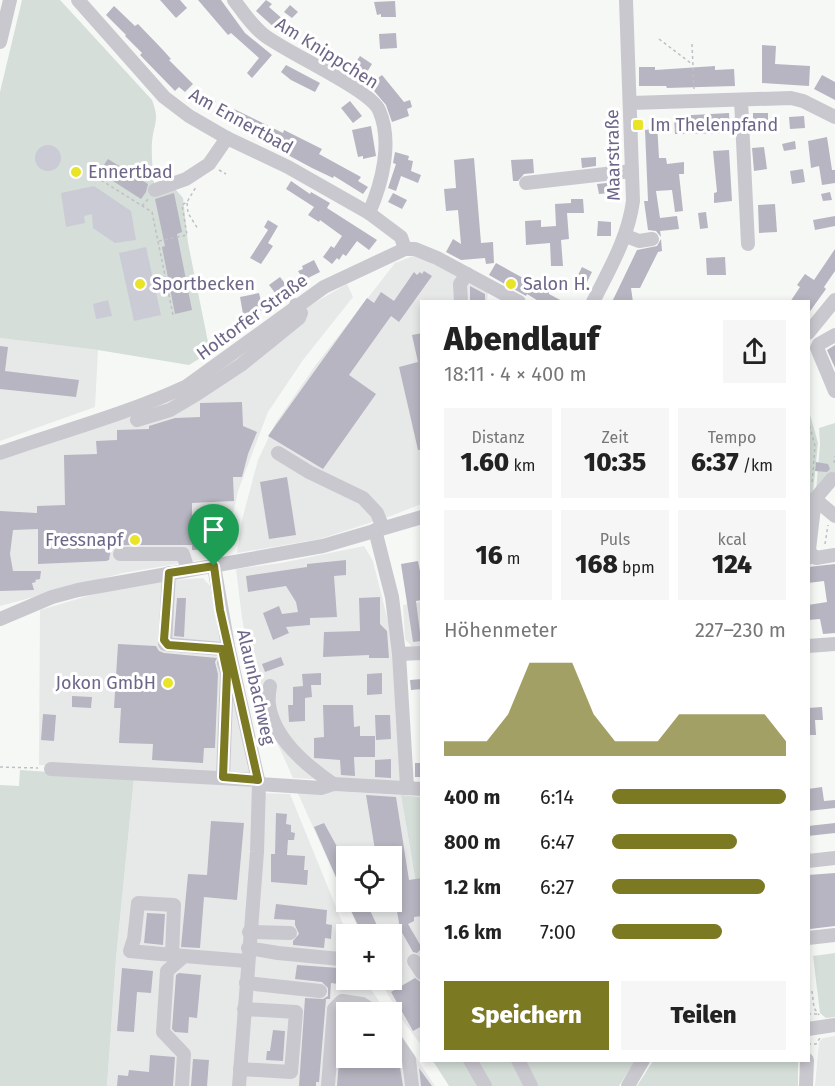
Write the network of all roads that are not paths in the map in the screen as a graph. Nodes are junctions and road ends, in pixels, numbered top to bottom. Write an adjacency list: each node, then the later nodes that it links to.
1 (10, 0): 5 (street)
2 (78, 0): 9 (street, Am Ennertbad)
3 (234, 0): 13 (street, Am Knippchen)
4 (626, 0): 7 (street, Maarstraße)
5 (0, 42)
6 (741, 100): 7 (street); 8 (street); 16 (street)
7 (631, 103): 10 (street, Maarstraße)
8 (835, 117)
9 (227, 138): 12 (street); 13 (street, Am Ennertbad)
10 (632, 171): 11 (street); 14 (street, Maarstraße)
11 (526, 183)
12 (155, 190)
13 (369, 213): 17 (street, Am Ennertbad)
14 (626, 236): 15 (street); 21 (street, Maarstraße)
15 (652, 239)
16 (748, 244)
17 (405, 249): 18 (street); 23 (street, Holtorfer Straße)
18 (467, 274): 19 (street); 20 (street)
19 (461, 300)
20 (515, 300)
21 (594, 300)
22 (835, 300): 24 (street)
23 (297, 306): 27 (street); 28 (street, Holtorfer Straße)
24 (810, 331)
25 (835, 335): 26 (street)
26 (835, 391)
27 (137, 420)
28 (0, 453)
29 (278, 453): 34 (street)
30 (832, 479): 31 (street)
31 (813, 494): 32 (street); 36 (street)
32 (833, 514)
33 (420, 518): 34 (street)
34 (379, 529): 37 (street); 45 (street)
35 (120, 554): 38 (street)
36 (817, 555)
37 (214, 566): 38 (street); 43 (street, Alaunbachweg)
38 (188, 570): 39 (street)
39 (169, 573): 40 (street); 43 (street)
40 (0, 620)
41 (835, 645): 42 (street)
42 (810, 646)
43 (225, 647): 48 (street); 49 (street, Alaunbachweg)
44 (420, 653): 45 (street)
45 (399, 654): 51 (street)
46 (270, 686): 50 (street)
47 (51, 769): 48 (street)
48 (223, 777): 49 (street)
49 (259, 782): 50 (street); 54 (street, Alaunbachweg)
50 (333, 784): 51 (street)
51 (414, 788)
52 (835, 858): 53 (street)
53 (810, 861)
54 (249, 932): 55 (street); 58 (street, Alaunbachweg)
55 (290, 933)
56 (835, 935): 57 (street)
57 (810, 938)
58 (248, 954): 59 (street); 60 (street); 63 (street, Alaunbachweg)
59 (177, 956): 59 (street); 75 (street)
60 (336, 958)
61 (414, 961): 62 (street)
62 (420, 970)
63 (246, 983): 64 (street); 66 (street, Alaunbachweg)
64 (320, 991)
65 (336, 1006): 77 (street)
66 (244, 1009): 74 (street, Alaunbachweg); 74 (street)
67 (835, 1025): 68 (street)
68 (810, 1029)
69 (402, 1050): 78 (street)
70 (471, 1062): 79 (street)
71 (519, 1062): 80 (street)
72 (642, 1062): 81 (street)
73 (807, 1062): 82 (street)
74 (240, 1070): 76 (street, Alaunbachweg)
75 (182, 1086)
76 (239, 1086)
77 (328, 1086)
78 (412, 1086)
79 (485, 1086)
80 (531, 1086)
81 (628, 1086)
82 (806, 1086)

